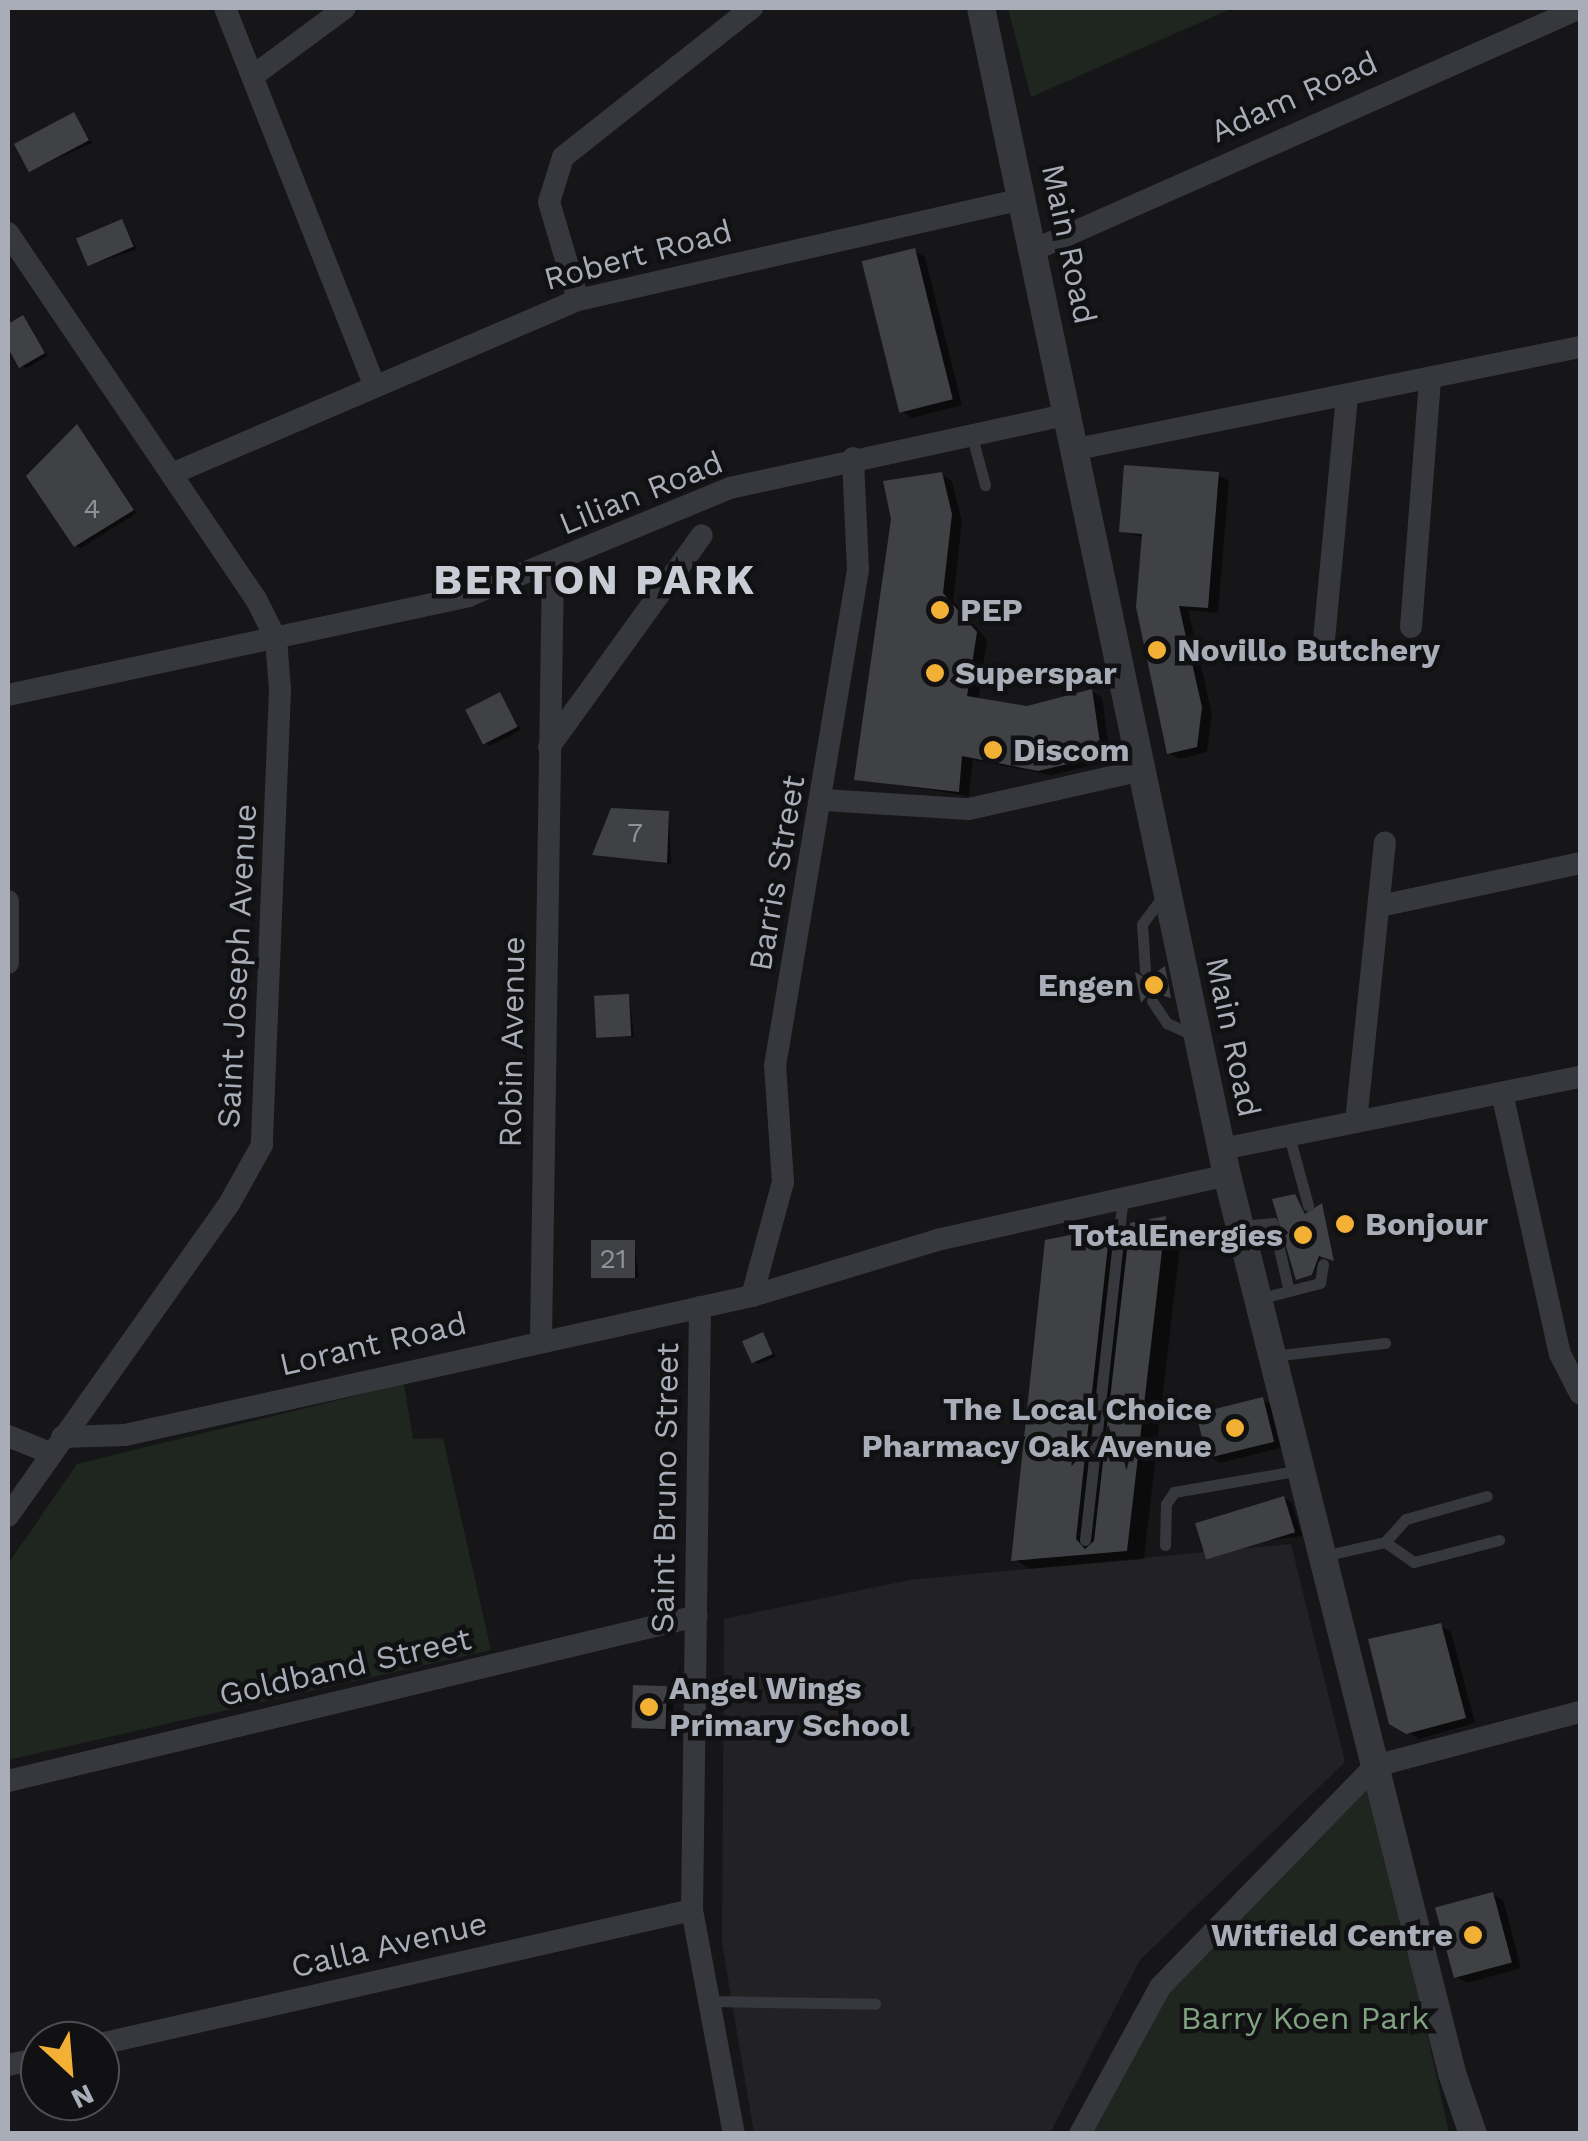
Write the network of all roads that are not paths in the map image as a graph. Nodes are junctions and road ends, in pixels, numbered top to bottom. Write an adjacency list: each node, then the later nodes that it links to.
1 (226, 8): 6 (street)
2 (346, 8): 6 (street)
3 (752, 8): 10 (street)
4 (981, 8): 7 (street, Main Road)
5 (1580, 8): 9 (street, Adam Road)
6 (252, 76): 13 (street)
7 (1024, 199): 9 (street, Main Road); 10 (street, Robert Road)
8 (8, 233): 19 (street)
9 (1036, 249): 15 (street, Main Road)
10 (578, 300): 13 (street, Robert Road)
11 (1580, 347): 12 (street)
12 (1430, 378): 14 (street); 23 (street)
13 (374, 384): 19 (street, Robert Road)
14 (1347, 395): 17 (street); 25 (street)
15 (1069, 414): 16 (street, Lilian Road); 17 (street, Main Road)
16 (971, 433): 18 (street, Lilian Road); 20 (lane)
17 (1077, 448): 28 (street, Main Road)
18 (853, 458): 22 (street, Lilian Road); 29 (street, Barris Street)
19 (174, 473): 24 (street)
20 (985, 485)
21 (702, 535): 27 (street)
22 (553, 564): 24 (street, Lilian Road); 27 (street, Robin Avenue)
23 (1411, 627)
24 (276, 639): 26 (street, Lilian Road); 57 (street, Saint Joseph Avenue)
25 (1323, 650)
26 (8, 695)
27 (548, 747): 52 (street, Robin Avenue)
28 (1138, 770): 29 (street); 32 (street, Main Road)
29 (824, 800): 49 (street, Barris Street)
30 (1385, 843): 34 (street)
31 (1580, 862): 34 (street)
32 (1165, 893): 36 (lane); 38 (street, Main Road)
33 (8, 901): 35 (street)
34 (1380, 906): 41 (street)
35 (8, 963)
36 (1146, 970)
37 (1152, 1001): 38 (lane)
38 (1197, 1036): 43 (street, Main Road)
39 (1580, 1077): 40 (street, Lorant Road)
40 (1502, 1093): 41 (street, Lorant Road); 55 (street)
41 (1356, 1122): 42 (street, Lorant Road)
42 (1289, 1136): 43 (street, Lorant Road); 45 (lane)
43 (1225, 1162): 44 (street, Lorant Road); 46 (street, Main Road)
44 (1123, 1198): 49 (street, Lorant Road); 61 (lane)
45 (1308, 1205)
46 (1240, 1226): 48 (lane); 50 (street, Main Road)
47 (1322, 1264): 48 (lane)
48 (1289, 1291): 50 (lane)
49 (752, 1296): 51 (street, Lorant Road)
50 (1258, 1298): 54 (street, Main Road)
51 (700, 1307): 52 (street, Lorant Road); 66 (street, Saint Bruno Street)
52 (541, 1338): 57 (street, Lorant Road)
53 (1385, 1343): 54 (lane)
54 (1272, 1356): 58 (street, Main Road)
55 (1580, 1392)
56 (8, 1436): 57 (street, Lorant Road)
57 (56, 1445): 60 (street, Saint Joseph Avenue)
58 (1301, 1470): 64 (lane); 65 (street, Main Road)
59 (1487, 1496): 63 (lane)
60 (8, 1516)
61 (1085, 1540)
62 (1499, 1540): 63 (lane)
63 (1385, 1542): 65 (lane)
64 (1166, 1545)
65 (1323, 1556): 68 (street, Main Road)
66 (697, 1616): 69 (street, Goldband Street); 70 (street, Saint Bruno Street)
67 (1580, 1712): 68 (street)
68 (1376, 1766): 74 (street, Main Road); 76 (street)
69 (8, 1780)
70 (692, 1910): 71 (street, Saint Bruno Street); 73 (street, Calla Avenue)
71 (710, 2001): 72 (lane); 75 (street, Saint Bruno Street)
72 (875, 2004)
73 (120, 2039)
74 (1452, 2073): 77 (street, Main Road); 78 (street, Main Road)
75 (734, 2134)
76 (1080, 2134)
77 (1460, 2134)
78 (1474, 2134)

